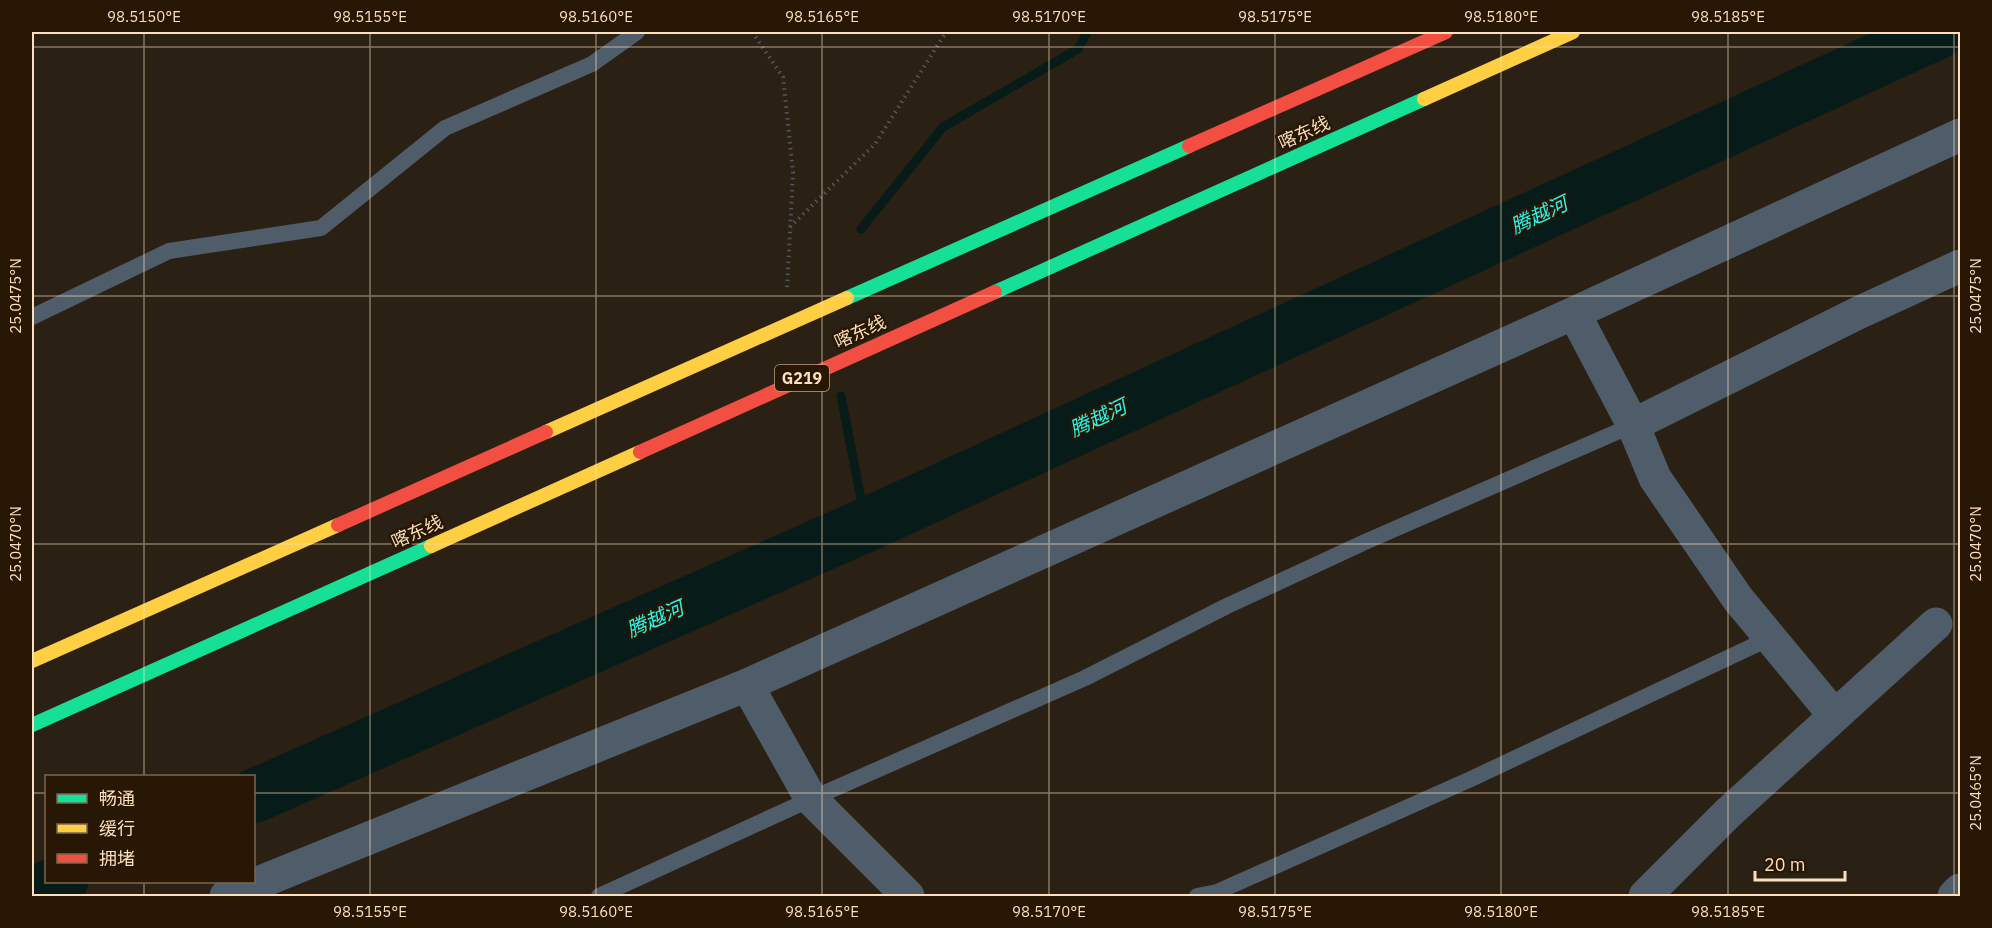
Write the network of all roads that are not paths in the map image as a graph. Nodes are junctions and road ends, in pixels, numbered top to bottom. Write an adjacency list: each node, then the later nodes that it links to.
1 (637, 32): 7 (lane)
2 (1446, 32): 11 (highway, 喀东线)
3 (1573, 32): 14 (highway, 喀东线 / G219)
4 (1960, 135): 6 (street)
5 (1960, 266): 8 (street)
6 (1574, 313): 8 (street); 12 (street)
7 (32, 317)
8 (1632, 425): 10 (street); 15 (lane)
9 (1936, 624): 13 (street)
10 (1770, 638): 13 (street); 20 (lane)
11 (32, 661)
12 (747, 685): 15 (street); 17 (street)
13 (1835, 716): 21 (street)
14 (32, 725)
15 (811, 799): 18 (lane); 19 (street)
16 (1960, 890): 22 (street)
17 (226, 897)
18 (599, 897)
19 (908, 897)
20 (1197, 897)
21 (1645, 897)
22 (1954, 897)

